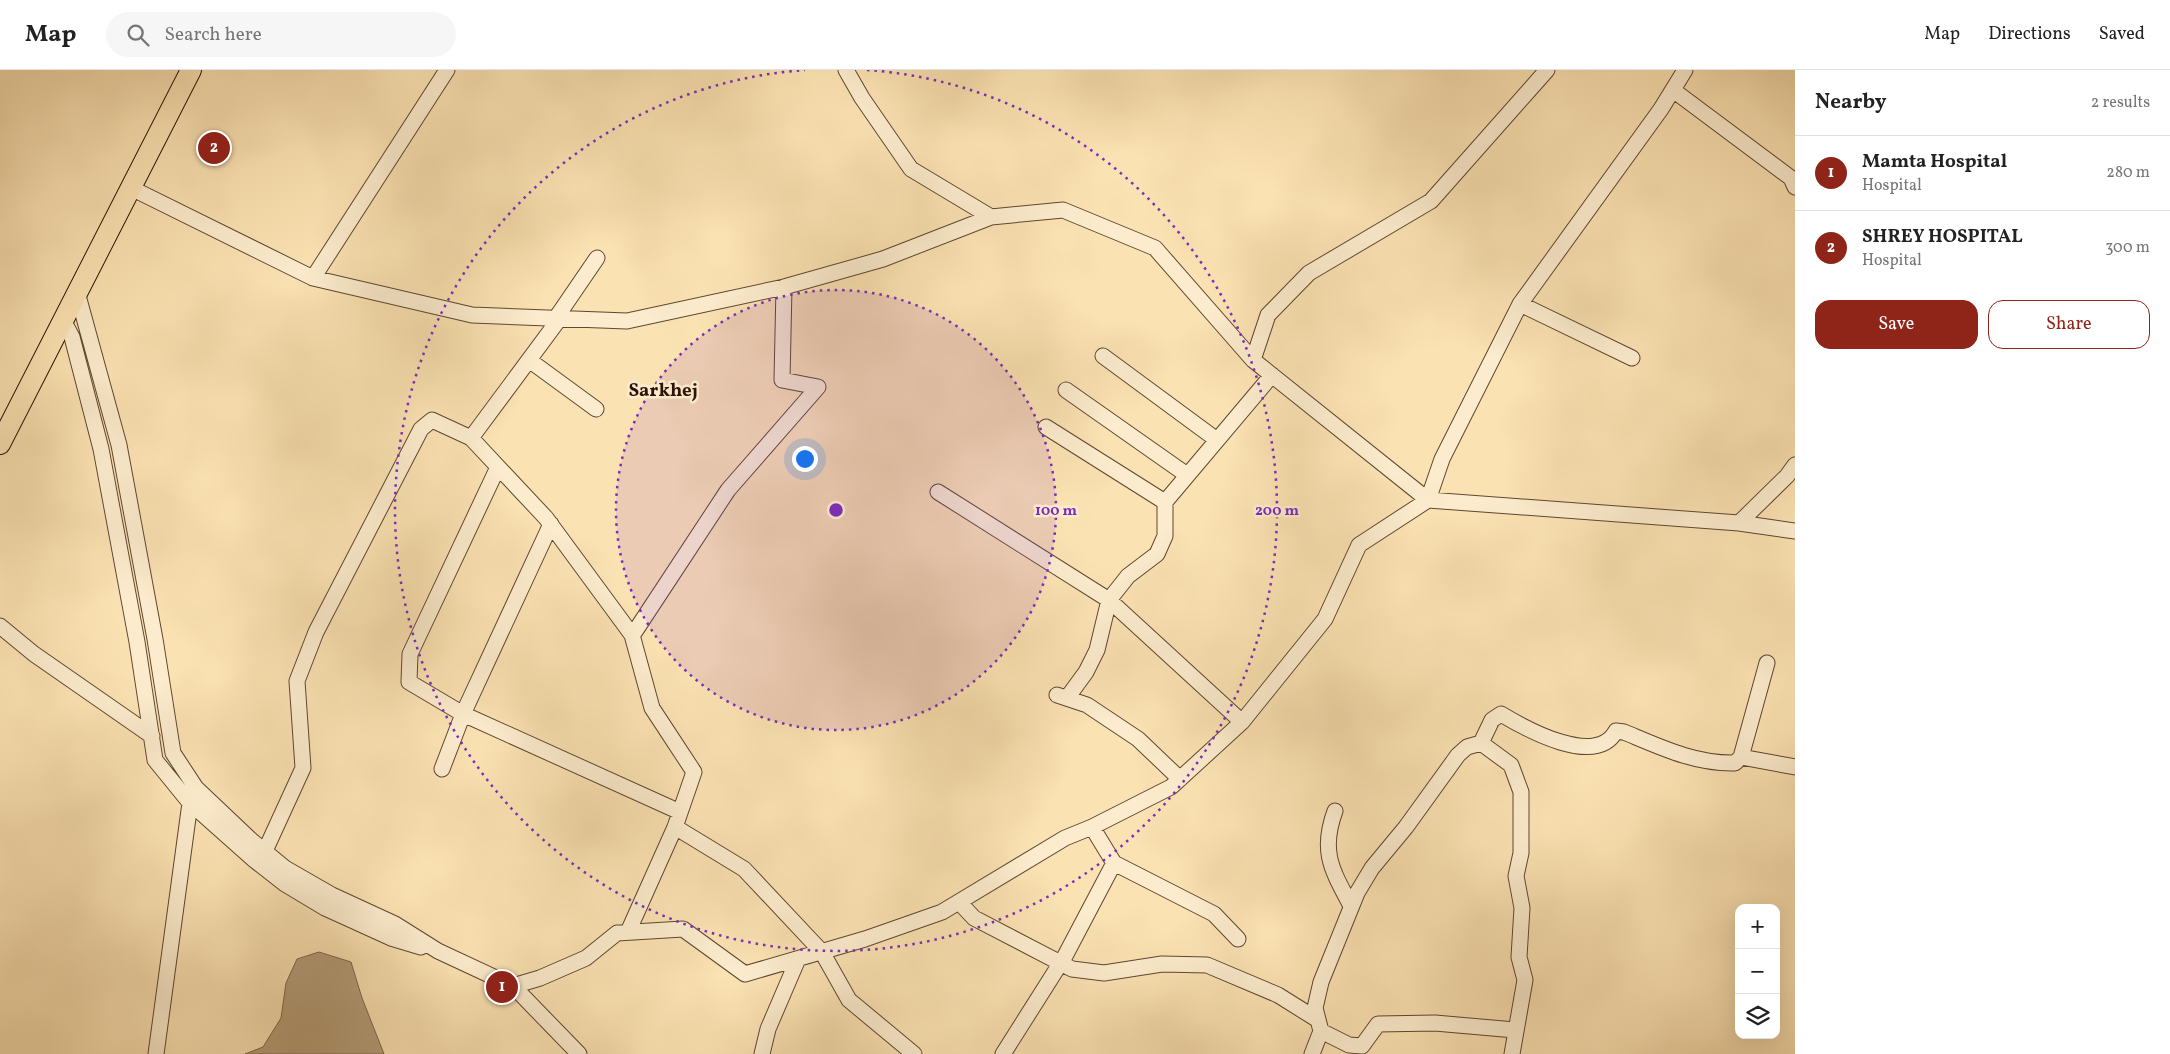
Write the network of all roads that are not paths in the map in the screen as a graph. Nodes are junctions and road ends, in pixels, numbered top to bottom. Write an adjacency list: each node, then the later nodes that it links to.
1 (191, 70): 8 (main road)
2 (447, 70): 11 (street)
3 (846, 70): 9 (street)
4 (1547, 70): 20 (street)
5 (1685, 70): 6 (street)
6 (1673, 90): 7 (street); 14 (street)
7 (1794, 184)
8 (131, 188): 11 (street); 13 (main road)
9 (991, 216): 12 (street); 20 (street)
10 (597, 258): 15 (street)
11 (313, 278): 15 (street)
12 (784, 287): 15 (street); 39 (street)
13 (78, 292): 16 (main road); 54 (street)
14 (1520, 304): 18 (street); 32 (street)
15 (558, 318): 19 (street)
16 (63, 320): 27 (main road); 43 (street)
17 (1104, 356): 26 (street)
18 (1632, 358)
19 (529, 360): 23 (street); 25 (street)
20 (1253, 360): 21 (street)
21 (1272, 375): 26 (street); 32 (street)
22 (1066, 390): 30 (street)
23 (596, 409)
24 (1046, 427): 33 (street)
25 (471, 438): 29 (street); 54 (street)
26 (1217, 440): 30 (street)
27 (0, 444)
28 (1795, 465): 34 (street)
29 (498, 467): 35 (street); 41 (street)
30 (1187, 475): 33 (street)
31 (938, 492): 37 (street)
32 (1428, 500): 34 (street); 42 (street)
33 (1165, 502): 37 (street)
34 (1739, 522): 36 (street)
35 (551, 524): 39 (street); 41 (street)
36 (1795, 532)
37 (1109, 600): 42 (street); 48 (street)
38 (0, 626): 43 (street)
39 (632, 636): 51 (street)
40 (1767, 663): 45 (street)
41 (463, 714): 47 (street); 51 (street)
42 (1242, 722): 48 (street)
43 (152, 736): 49 (street)
44 (1481, 743): 45 (street); 57 (street); 66 (street)
45 (1741, 757): 46 (street)
46 (1795, 767)
47 (442, 769)
48 (1180, 779): 53 (street)
49 (190, 803): 60 (street); 67 (street)
50 (1335, 811): 57 (street)
51 (680, 812): 52 (street)
52 (675, 828): 58 (street); 61 (street)
53 (1092, 828): 55 (street); 56 (street)
54 (265, 851): 60 (street)
55 (1114, 863): 59 (street); 63 (street)
56 (959, 902): 61 (street); 63 (street)
57 (1351, 906): 65 (street)
58 (628, 932): 62 (street); 64 (street)
59 (1238, 939)
60 (438, 952): 64 (street)
61 (822, 952): 62 (street); 70 (street)
62 (798, 959): 69 (street)
63 (1060, 964): 65 (street); 71 (street)
64 (513, 986): 68 (street)
65 (1319, 1026): 66 (street); 72 (street)
66 (1515, 1030): 73 (street)
67 (156, 1054)
68 (579, 1054)
69 (762, 1054)
70 (914, 1054)
71 (1002, 1054)
72 (1312, 1054)
73 (1512, 1054)

